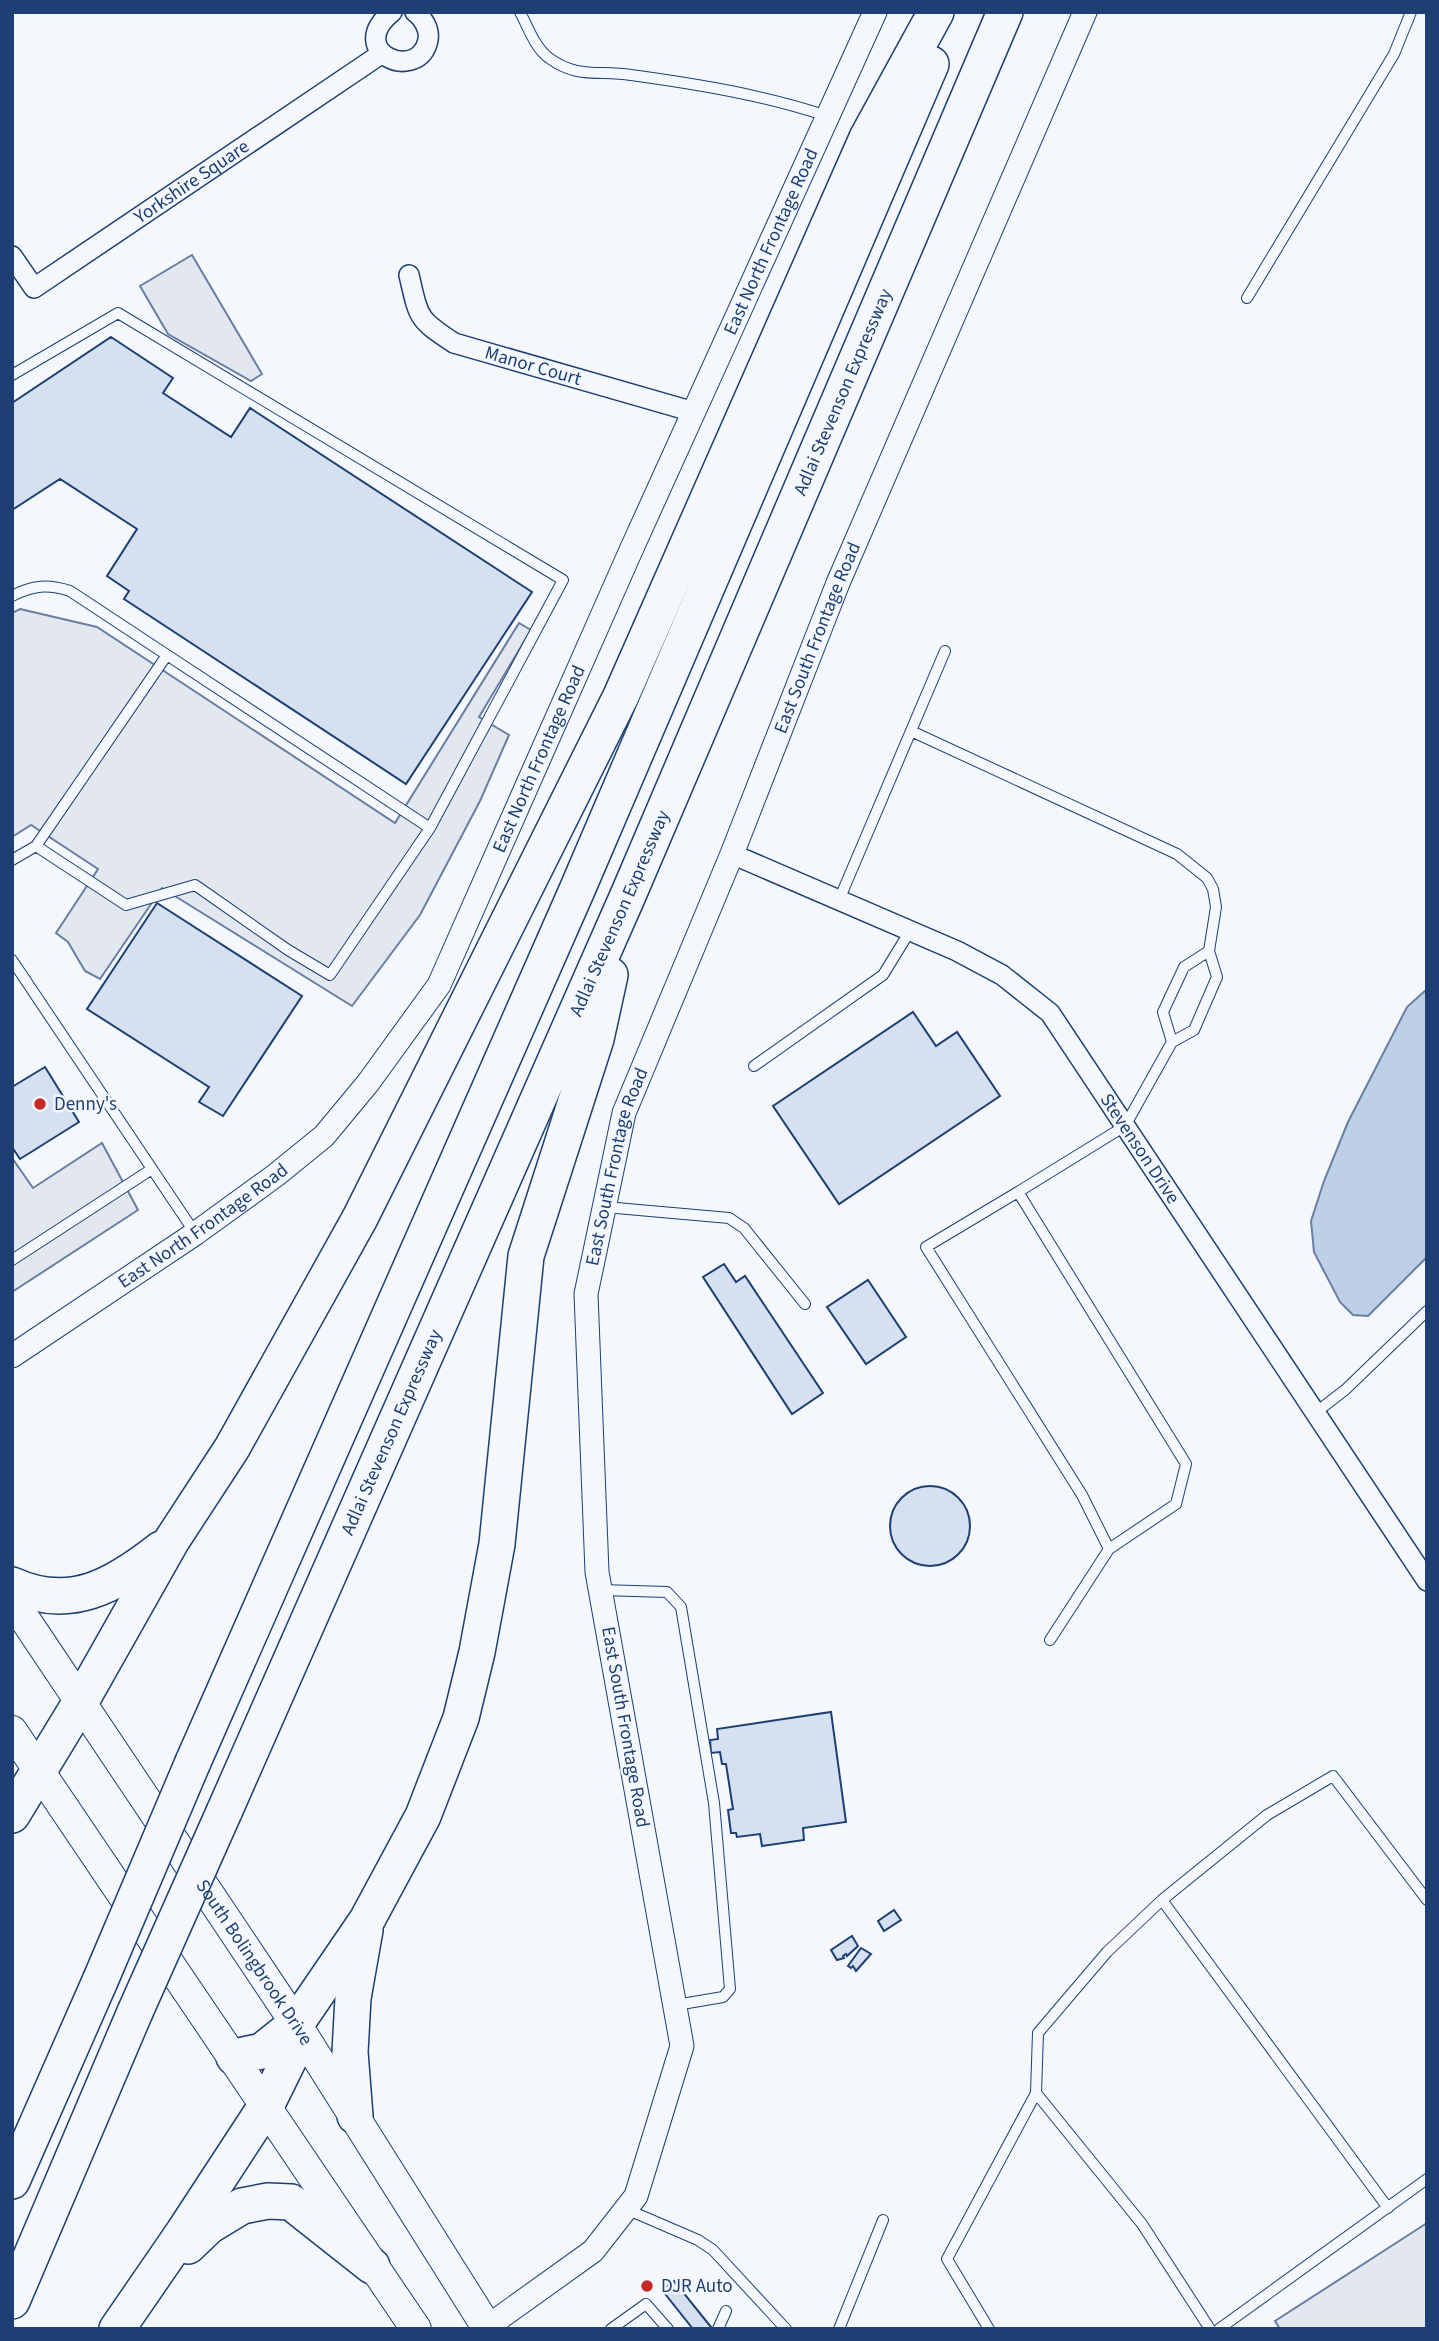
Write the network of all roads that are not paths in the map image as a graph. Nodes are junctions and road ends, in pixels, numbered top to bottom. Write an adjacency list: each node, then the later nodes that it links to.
1 (392, 12): 10 (street)
2 (415, 12): 10 (street)
3 (520, 12): 11 (lane)
4 (875, 12): 11 (street, East North Frontage Road)
5 (936, 12): 42 (highway)
6 (953, 12): 63 (highway, bridge)
7 (1005, 12): 25 (highway, Adlai Stevenson Expressway)
8 (1085, 12): 23 (street, East South Frontage Road)
9 (1411, 12): 14 (lane)
10 (380, 54): 12 (street, Yorkshire Square)
11 (828, 116): 16 (street, East North Frontage Road)
12 (12, 256)
13 (409, 275): 16 (street, Manor Court)
14 (1247, 298)
15 (12, 375): 21 (lane)
16 (694, 412): 36 (street, East North Frontage Road)
17 (12, 596): 19 (lane)
18 (945, 651): 20 (lane)
19 (167, 655): 21 (lane); 22 (lane)
20 (911, 731): 26 (lane); 28 (lane)
21 (430, 828): 22 (lane)
22 (36, 846): 24 (lane)
23 (732, 854): 26 (street, Stevenson Drive); 35 (street, East South Frontage Road)
24 (12, 860)
25 (629, 893): 55 (highway); 68 (highway, Adlai Stevenson Expressway, bridge)
26 (839, 900): 27 (street, Stevenson Drive)
27 (910, 931): 31 (lane); 32 (street, Stevenson Drive)
28 (1209, 951): 30 (lane); 30 (lane)
29 (12, 960): 33 (lane)
30 (1172, 1042): 32 (lane)
31 (754, 1066)
32 (1125, 1126): 34 (lane); 41 (street, Stevenson Drive)
33 (152, 1169): 36 (lane); 37 (lane)
34 (1018, 1192): 43 (lane); 43 (lane)
35 (604, 1207): 38 (lane); 46 (street, East South Frontage Road)
36 (196, 1233): 40 (street, East North Frontage Road)
37 (12, 1260)
38 (805, 1304)
39 (1427, 1311): 41 (lane)
40 (12, 1356)
41 (1315, 1413): 44 (street, Stevenson Drive)
42 (172, 1540): 45 (highway); 49 (highway)
43 (1109, 1549): 48 (lane)
44 (1427, 1581)
45 (12, 1585)
46 (600, 1590): 56 (street, East South Frontage Road); 56 (lane)
47 (12, 1600): 49 (main road, South Bolingbrook Drive)
48 (1050, 1640)
49 (80, 1703): 51 (highway); 57 (main road, South Bolingbrook Drive)
50 (12, 1731): 51 (main road)
51 (39, 1772): 52 (highway); 58 (main road)
52 (12, 1815)
53 (1162, 1900): 54 (lane); 59 (lane); 64 (lane)
54 (1427, 1900)
55 (368, 1920): 57 (highway); 61 (highway)
56 (675, 2005): 65 (street, East South Frontage Road)
57 (296, 2024): 58 (highway); 60 (highway); 61 (main road, South Bolingbrook Drive)
58 (234, 2057): 60 (main road)
59 (1036, 2094): 79 (lane); 80 (lane)
60 (267, 2106): 67 (main road); 70 (highway)
61 (355, 2116): 72 (main road, South Bolingbrook Drive)
62 (1427, 2179): 64 (lane)
63 (12, 2181)
64 (1388, 2208): 81 (lane)
65 (626, 2209): 72 (street, East South Frontage Road); 77 (lane)
66 (883, 2220): 78 (lane)
67 (372, 2266): 70 (highway); 73 (main road)
68 (12, 2301)
69 (726, 2311): 76 (lane)
70 (125, 2317)
71 (625, 2325): 74 (lane); 75 (lane)
72 (488, 2328)
73 (416, 2329)
74 (611, 2329)
75 (668, 2329)
76 (718, 2329)
77 (786, 2329)
78 (839, 2329)
79 (989, 2329)
80 (1210, 2329)
81 (1219, 2329)

